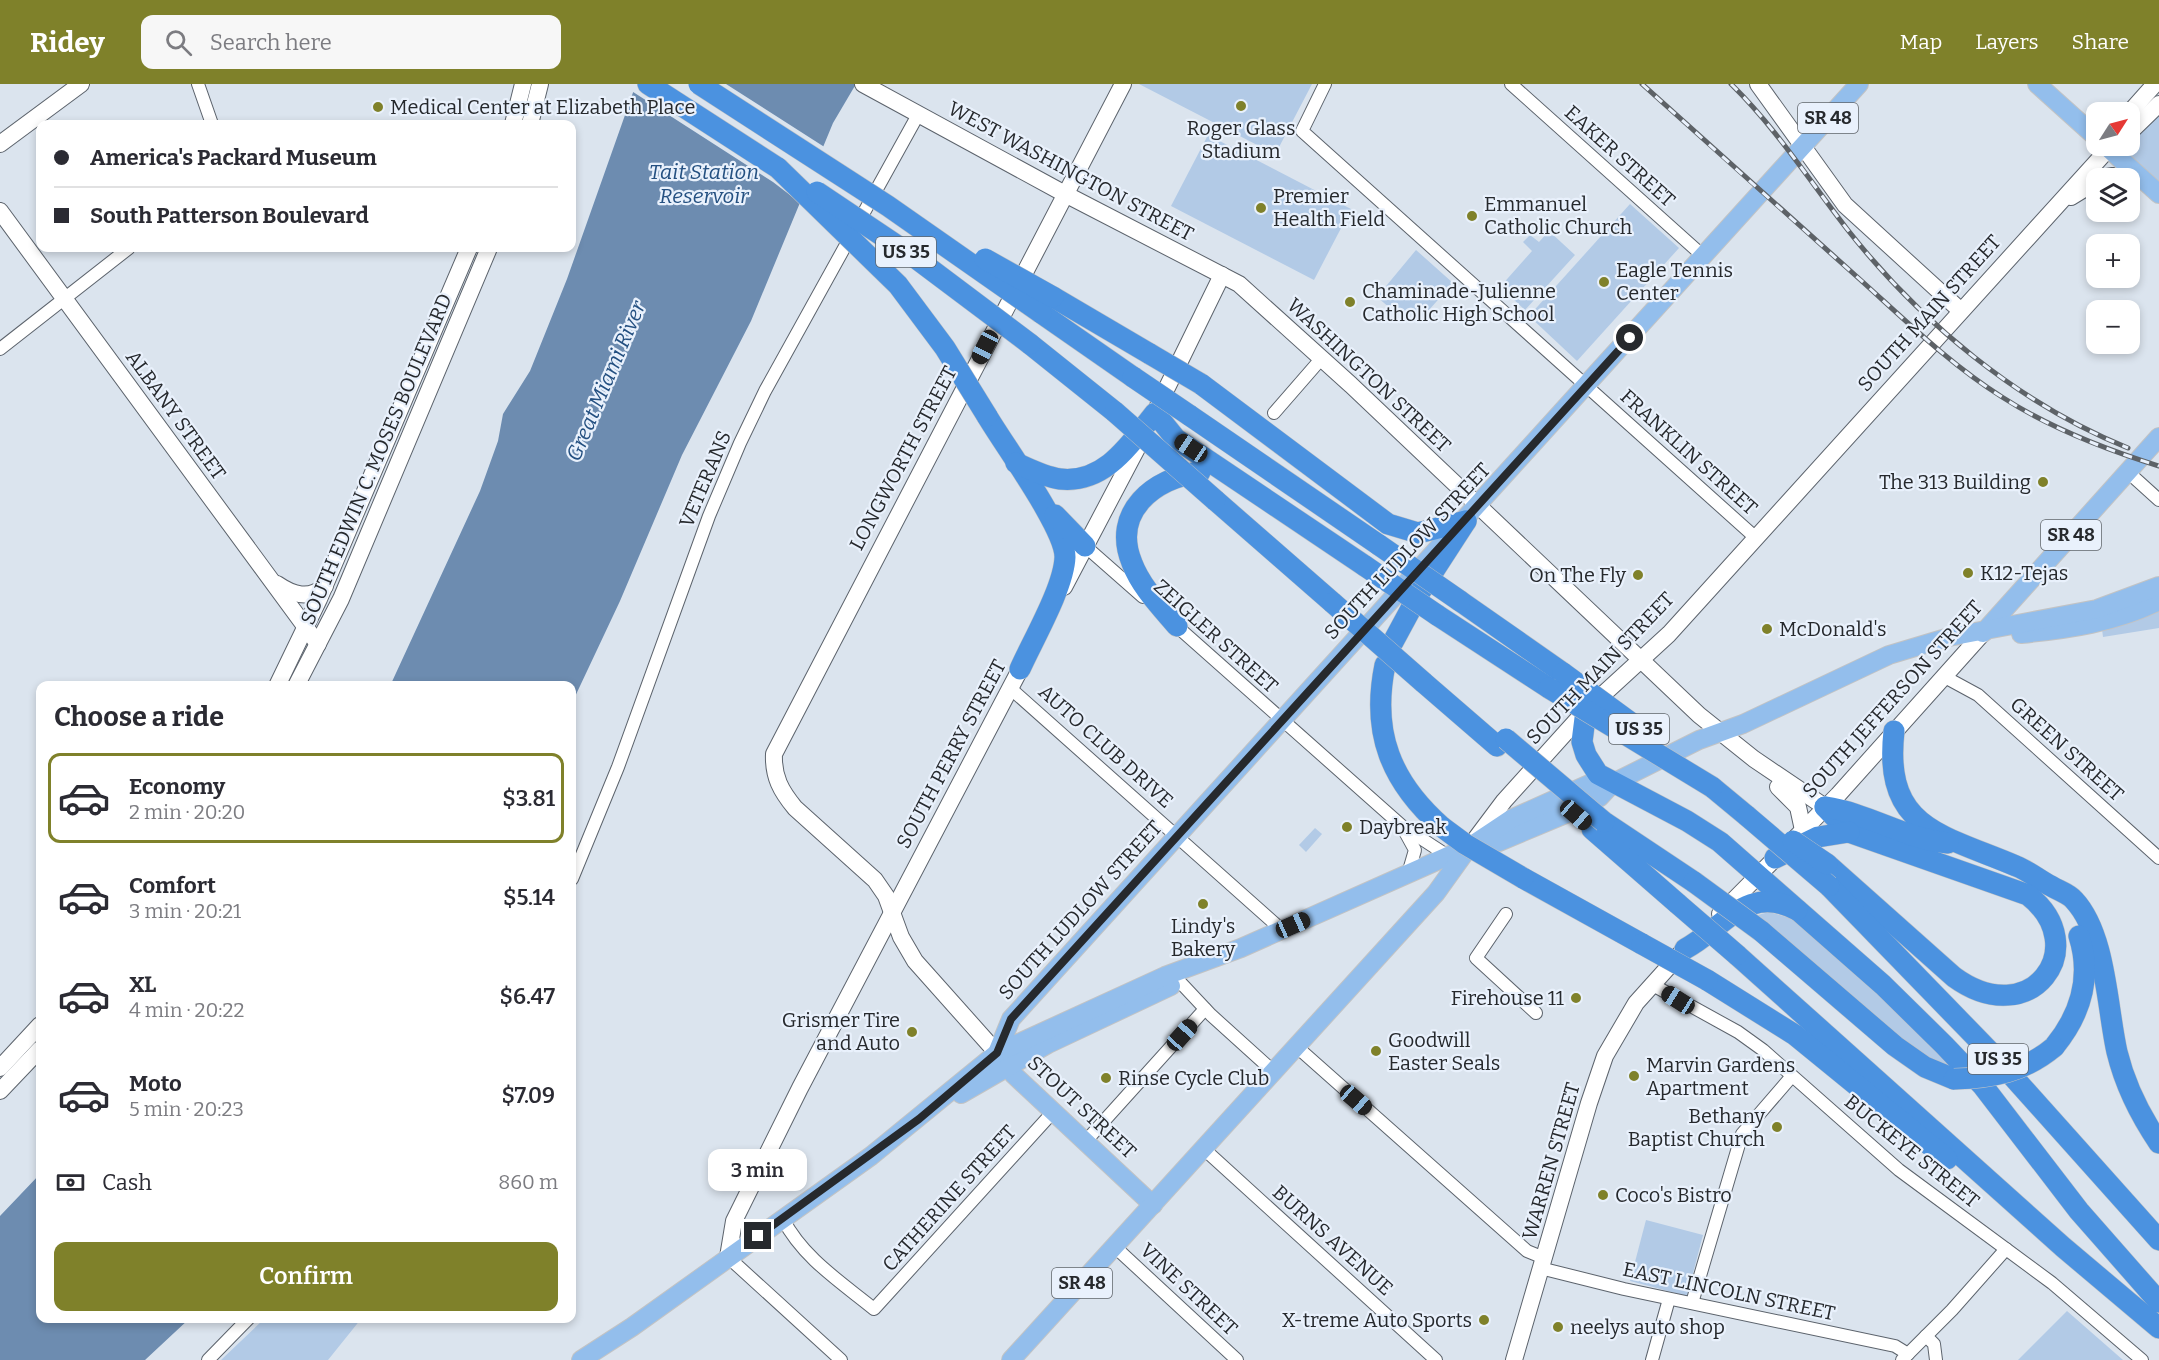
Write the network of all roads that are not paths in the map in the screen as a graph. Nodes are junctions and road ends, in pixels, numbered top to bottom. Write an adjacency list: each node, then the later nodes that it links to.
1 (81, 84): 23 (street)
2 (198, 84): 18 (street)
3 (523, 84): 19 (street)
4 (540, 84): 20 (street)
5 (648, 84): 27 (highway, US 35)
6 (699, 84): 41 (highway, bridge)
7 (863, 84): 17 (street, WEST WASHINGTON STREET)
8 (1123, 84): 30 (street, LONGWORTH STREET)
9 (1324, 84): 46 (street, FRANKLIN STREET)
10 (1511, 84): 36 (street, EAKER STREET)
11 (1758, 84): 24 (street)
12 (1859, 84): 24 (main road, SOUTH LUDLOW STREET / SR 48)
13 (2037, 84): 22 (main road)
14 (2156, 84): 15 (street)
15 (2139, 102)
16 (2159, 104): 21 (street)
17 (919, 113): 30 (street, WEST WASHINGTON STREET); 97 (street, VETERANS)
18 (211, 120)
19 (514, 120)
20 (531, 120)
21 (2140, 122)
22 (2086, 127)
23 (0, 144)
24 (1803, 146): 36 (main road, SOUTH LUDLOW STREET / SR 48); 42 (street)
25 (2096, 156): 31 (street, SOUTH MAIN STREET)
26 (2118, 156): 29 (main road)
27 (778, 168): 51 (highway, bridge); 87 (highway, US 35, bridge)
28 (2086, 188): 31 (street)
29 (2153, 190)
30 (1065, 194): 39 (street, WEST WASHINGTON STREET); 84 (street, LONGWORTH STREET)
31 (2053, 209): 42 (street, SOUTH MAIN STREET)
32 (0, 211): 40 (street, ALBANY STREET)
33 (124, 252): 40 (street)
34 (467, 252): 37 (street, SOUTH EDWIN C. MOSES BOULEVARD)
35 (487, 252): 38 (street, SOUTH EDWIN C. MOSES BOULEVARD)
36 (1703, 256): 46 (main road, SOUTH LUDLOW STREET / SR 48)
37 (461, 265): 38 (street); 45 (street, SOUTH EDWIN C. MOSES BOULEVARD)
38 (479, 273): 47 (street, SOUTH EDWIN C. MOSES BOULEVARD)
39 (1222, 275): 44 (street, WASHINGTON STREET); 48 (street, SOUTH PERRY STREET)
40 (65, 299): 43 (street); 59 (street, ALBANY STREET)
41 (1047, 305): 56 (highway, bridge); 74 (highway, bridge)
42 (1961, 311): 57 (street, SOUTH MAIN STREET)
43 (0, 349)
44 (1322, 359): 49 (street); 56 (street, WASHINGTON STREET)
45 (410, 387): 47 (street); 60 (street, SOUTH EDWIN C. MOSES BOULEVARD)
46 (1587, 387): 56 (main road, SOUTH LUDLOW STREET / SR 48); 57 (street, FRANKLIN STREET)
47 (428, 395): 69 (street, SOUTH EDWIN C. MOSES BOULEVARD)
48 (1155, 413): 51 (highway); 53 (highway); 58 (street, SOUTH PERRY STREET)
49 (1274, 413)
50 (2159, 437): 52 (main road, SOUTH JEFFERSON STREET / SR 48)
51 (1016, 464): 54 (highway)
52 (2128, 472): 55 (street); 62 (main road, SOUTH JEFFERSON STREET / SR 48)
53 (1230, 476): 65 (highway); 74 (highway, bridge)
54 (1031, 487): 58 (highway); 72 (highway)
55 (2159, 500)
56 (1472, 514): 68 (highway); 70 (street, WASHINGTON STREET); 79 (main road, SOUTH LUDLOW STREET / SR 48)
57 (1756, 538): 70 (street, SOUTH MAIN STREET)
58 (1085, 546): 65 (street, ZEIGLER STREET); 72 (street, SOUTH PERRY STREET)
59 (272, 581): 60 (street); 66 (street, ALBANY STREET)
60 (325, 586): 66 (street, SOUTH EDWIN C. MOSES BOULEVARD)
61 (2159, 586): 64 (main road)
62 (2019, 592): 64 (main road); 67 (main road, SOUTH JEFFERSON STREET / SR 48)
63 (2159, 602): 67 (main road)
64 (2036, 620): 67 (main road)
65 (1177, 626): 79 (street, ZEIGLER STREET)
66 (306, 627): 69 (street, ALBANY STREET); 75 (street, SOUTH EDWIN C. MOSES BOULEVARD)
67 (1983, 633): 73 (street, SOUTH JEFFERSON STREET); 81 (main road)
68 (1393, 642)
69 (318, 644): 76 (street, SOUTH EDWIN C. MOSES BOULEVARD)
70 (1641, 661): 78 (street, SOUTH MAIN STREET); 81 (street, WASHINGTON STREET)
71 (1384, 665): 126 (highway, bridge)
72 (1020, 669): 77 (street, SOUTH PERRY STREET)
73 (1943, 676): 80 (street, SOUTH JEFFERSON STREET); 96 (street, GREEN STREET)
74 (1556, 680): 86 (highway, US 35, bridge)
75 (279, 681)
76 (299, 681)
77 (1010, 688): 91 (street, AUTO CLUB DRIVE); 101 (street, SOUTH PERRY STREET)
78 (1586, 710): 83 (highway); 93 (street, SOUTH MAIN STREET)
79 (1282, 721): 88 (street, ZEIGLER STREET); 91 (main road, SOUTH LUDLOW STREET / SR 48)
80 (1894, 731): 85 (street, SOUTH JEFFERSON STREET); 92 (highway)
81 (1721, 732): 82 (street, WASHINGTON STREET); 83 (main road)
82 (1754, 759): 85 (street); 89 (street)
83 (1613, 783): 93 (main road); 99 (highway)
84 (782, 791): 101 (street, STOUT STREET)
85 (1825, 807): 89 (street, SOUTH JEFFERSON STREET); 90 (highway); 92 (highway)
86 (1747, 816): 90 (highway, bridge); 123 (highway, US 35, bridge)
87 (1598, 825): 100 (highway, bridge); 126 (highway, US 35, bridge)
88 (1402, 826): 94 (street, ZEIGLER STREET); 98 (street, ZEIGLER STREET)
89 (1803, 830): 95 (street, SOUTH JEFFERSON STREET)
90 (1849, 832): 95 (highway)
91 (1178, 836): 104 (street, AUTO CLUB DRIVE); 114 (main road, SOUTH LUDLOW STREET / SR 48)
92 (1958, 844): 100 (highway)
93 (1469, 847): 94 (main road); 112 (main road, SOUTH MAIN STREET / SR 48)
94 (1448, 856): 98 (main road)
95 (1775, 858): 99 (street, SOUTH JEFFERSON STREET)
96 (2159, 858)
97 (576, 869)
98 (1408, 874): 104 (main road)
99 (1759, 875): 102 (highway); 106 (street, SOUTH JEFFERSON STREET)
100 (2050, 886): 121 (highway)
101 (894, 912): 114 (street, STOUT STREET); 131 (street, SOUTH PERRY STREET)
102 (1802, 913): 106 (highway); 134 (highway)
103 (1506, 914): 110 (street)
104 (1282, 930): 105 (main road)
105 (1241, 948): 107 (main road); 114 (main road)
106 (1685, 949): 108 (street, SOUTH JEFFERSON STREET)
107 (1180, 982): 109 (street); 114 (main road)
108 (1651, 984): 117 (street, BUCKEYE STREET); 132 (street, WARREN STREET)
109 (1204, 1009): 116 (street); 120 (street)
110 (1536, 1013)
111 (36, 1029): 115 (street)
112 (1297, 1047): 116 (main road, SOUTH MAIN STREET / SR 48); 132 (street, EAST LINCOLN STREET)
113 (36, 1053): 118 (street)
114 (1002, 1060): 119 (main road, STOUT STREET); 125 (main road)
115 (0, 1068)
116 (1274, 1072): 122 (main road, SOUTH MAIN STREET / SR 48)
117 (1792, 1076): 130 (street, BUCKEYE STREET); 135 (street)
118 (0, 1091)
119 (1053, 1112): 120 (main road, STOUT STREET); 125 (street, CATHERINE STREET)
120 (1085, 1142): 124 (main road, STOUT STREET)
121 (2159, 1143)
122 (1204, 1149): 124 (main road, SOUTH MAIN STREET / SR 48); 145 (street, BURNS AVENUE)
123 (2107, 1181): 127 (highway); 128 (highway, US 35)
124 (1153, 1205): 129 (main road, SOUTH MAIN STREET / SR 48)
125 (783, 1219): 131 (main road)
126 (2036, 1221): 137 (highway, US 35)
127 (2159, 1226)
128 (2159, 1240)
129 (1115, 1247): 143 (main road, SOUTH MAIN STREET / SR 48); 144 (street, VINE STREET)
130 (2006, 1249): 138 (street); 149 (street, BUCKEYE STREET)
131 (728, 1257): 141 (main road); 142 (street)
132 (1542, 1263): 133 (street, EAST LINCOLN STREET); 146 (street, WARREN STREET)
133 (1670, 1299): 135 (street, EAST LINCOLN STREET); 147 (street)
134 (2159, 1302)
135 (1692, 1303): 139 (street, EAST LINCOLN STREET)
136 (244, 1323): 140 (street)
137 (2159, 1328)
138 (1926, 1336): 139 (street); 148 (street)
139 (1905, 1357)
140 (207, 1360)
141 (581, 1360)
142 (841, 1360)
143 (1011, 1360)
144 (1236, 1360)
145 (1436, 1360)
146 (1514, 1360)
147 (1652, 1360)
148 (1936, 1360)
149 (2142, 1360)

